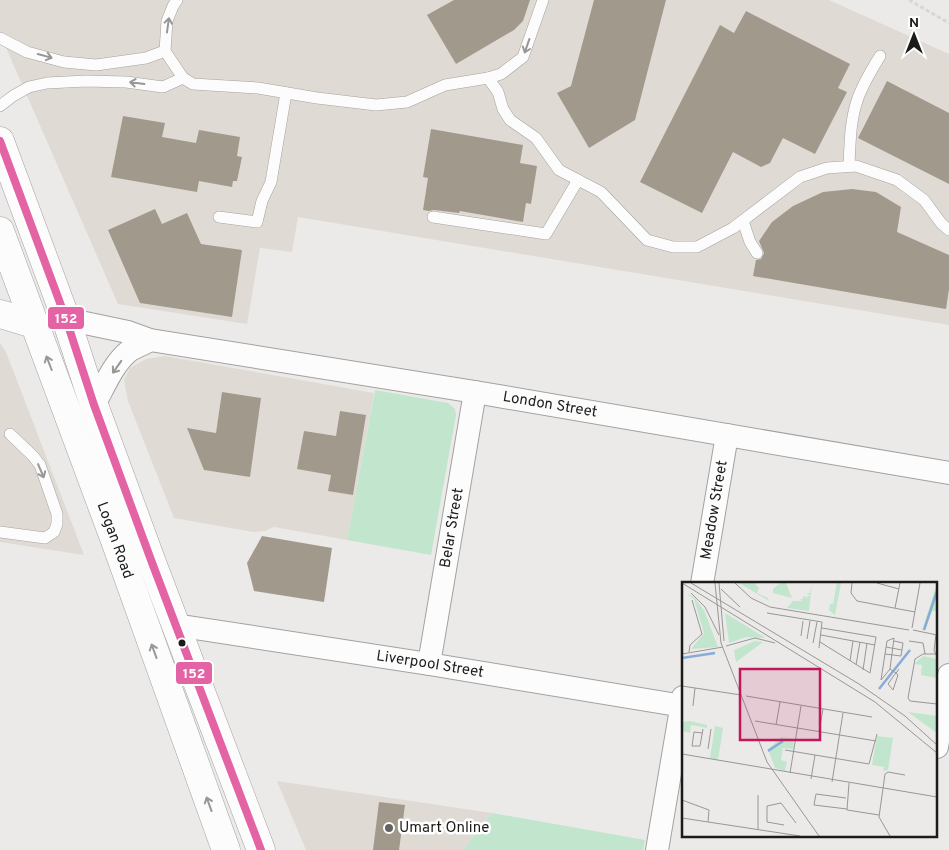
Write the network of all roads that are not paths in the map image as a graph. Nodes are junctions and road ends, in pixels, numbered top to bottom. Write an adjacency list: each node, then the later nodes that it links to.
1 (177, 0): 4 (lane, one-way to 1)
2 (543, 0): 7 (lane, one-way to 7)
3 (0, 38): 4 (lane, one-way to 4)
4 (165, 51): 6 (lane)
5 (880, 56): 11 (lane)
6 (183, 78): 8 (lane); 9 (lane, one-way to 9)
7 (488, 78): 8 (lane); 12 (lane)
8 (286, 93): 13 (lane)
9 (0, 106)
10 (0, 141): 20 (main road, Logan Road)
11 (849, 166): 15 (lane); 16 (lane)
12 (578, 180): 14 (lane); 15 (lane)
13 (219, 217)
14 (433, 217)
15 (744, 221): 18 (lane)
16 (949, 230)
17 (2, 246): 21 (main road, Logan Road)
18 (757, 253)
19 (0, 314): 21 (main road)
20 (66, 319): 22 (street, London Street); 24 (main road, Logan Road)
21 (34, 324): 35 (main road, Logan Road, one-way to 21)
22 (150, 340): 23 (street, London Street); 24 (street, one-way to 24)
23 (475, 392): 26 (street, London Street); 31 (street, Belar Street)
24 (94, 404): 30 (main road, Logan Road)
25 (10, 434): 28 (lane, one-way to 28)
26 (727, 436): 27 (street, London Street); 29 (street, Meadow Street)
27 (949, 473)
28 (0, 532)
29 (702, 582)
30 (175, 625): 31 (street, Liverpool Street); 36 (main road, Logan Road)
31 (429, 664): 33 (street, Liverpool Street)
32 (949, 675): 34 (street)
33 (682, 703): 37 (street)
34 (940, 748)
35 (226, 850)
36 (261, 850)
37 (657, 850)

